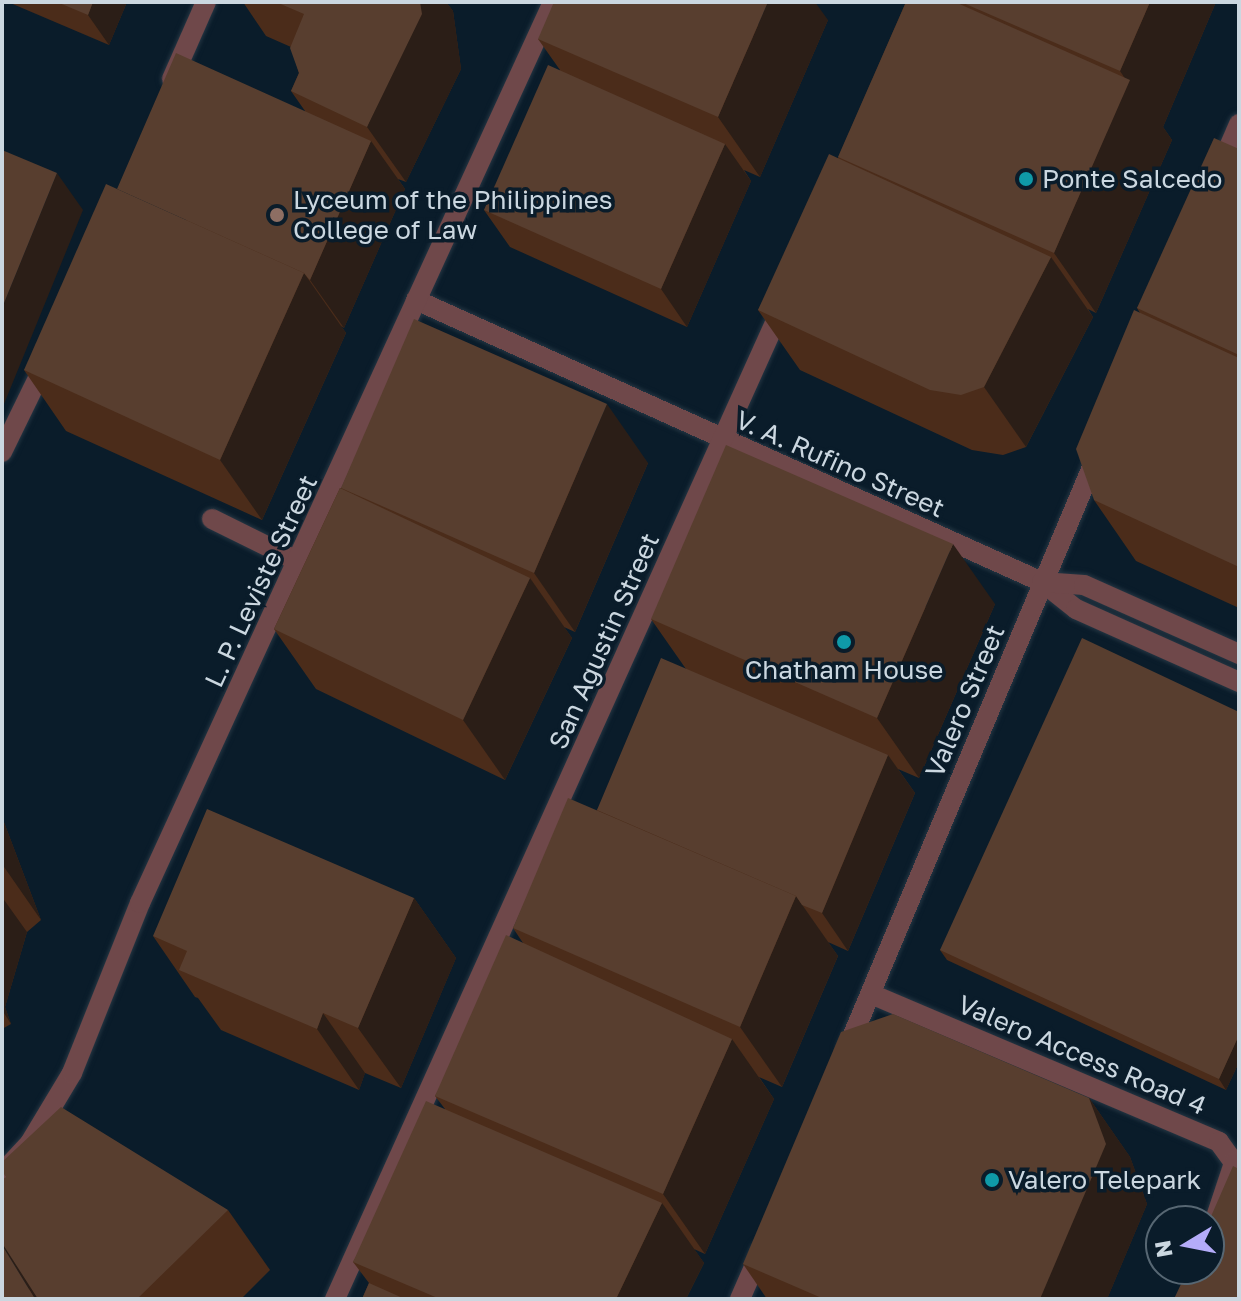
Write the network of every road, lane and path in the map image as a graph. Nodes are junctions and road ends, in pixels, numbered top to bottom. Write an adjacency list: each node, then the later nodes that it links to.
1 (206, 2): 3 (street)
2 (545, 5): 7 (street, L. P. Leviste Street)
3 (164, 100)
4 (1236, 137): 5 (street)
5 (1213, 185)
6 (788, 293): 10 (street, San Agustin Street)
7 (416, 300): 10 (street, V. A. Rufino Street); 13 (street, L. P. Leviste Street)
8 (56, 340): 11 (street)
9 (1107, 431): 14 (street, Valero Street)
10 (724, 441): 14 (street, V. A. Rufino Street); 22 (street, San Agustin Street)
11 (2, 452)
12 (212, 519): 13 (street)
13 (299, 562): 19 (street, L. P. Leviste Street)
14 (1042, 582): 15 (street); 16 (street, V. A. Rufino Street); 17 (street, Valero Street)
15 (1239, 654)
16 (1239, 682)
17 (871, 994): 18 (street, Valero Street); 20 (street, Valero Access Road 4)
18 (840, 1067)
19 (2, 1173)
20 (1220, 1205)
21 (771, 1226): 23 (street)
22 (335, 1299)
23 (740, 1299)

